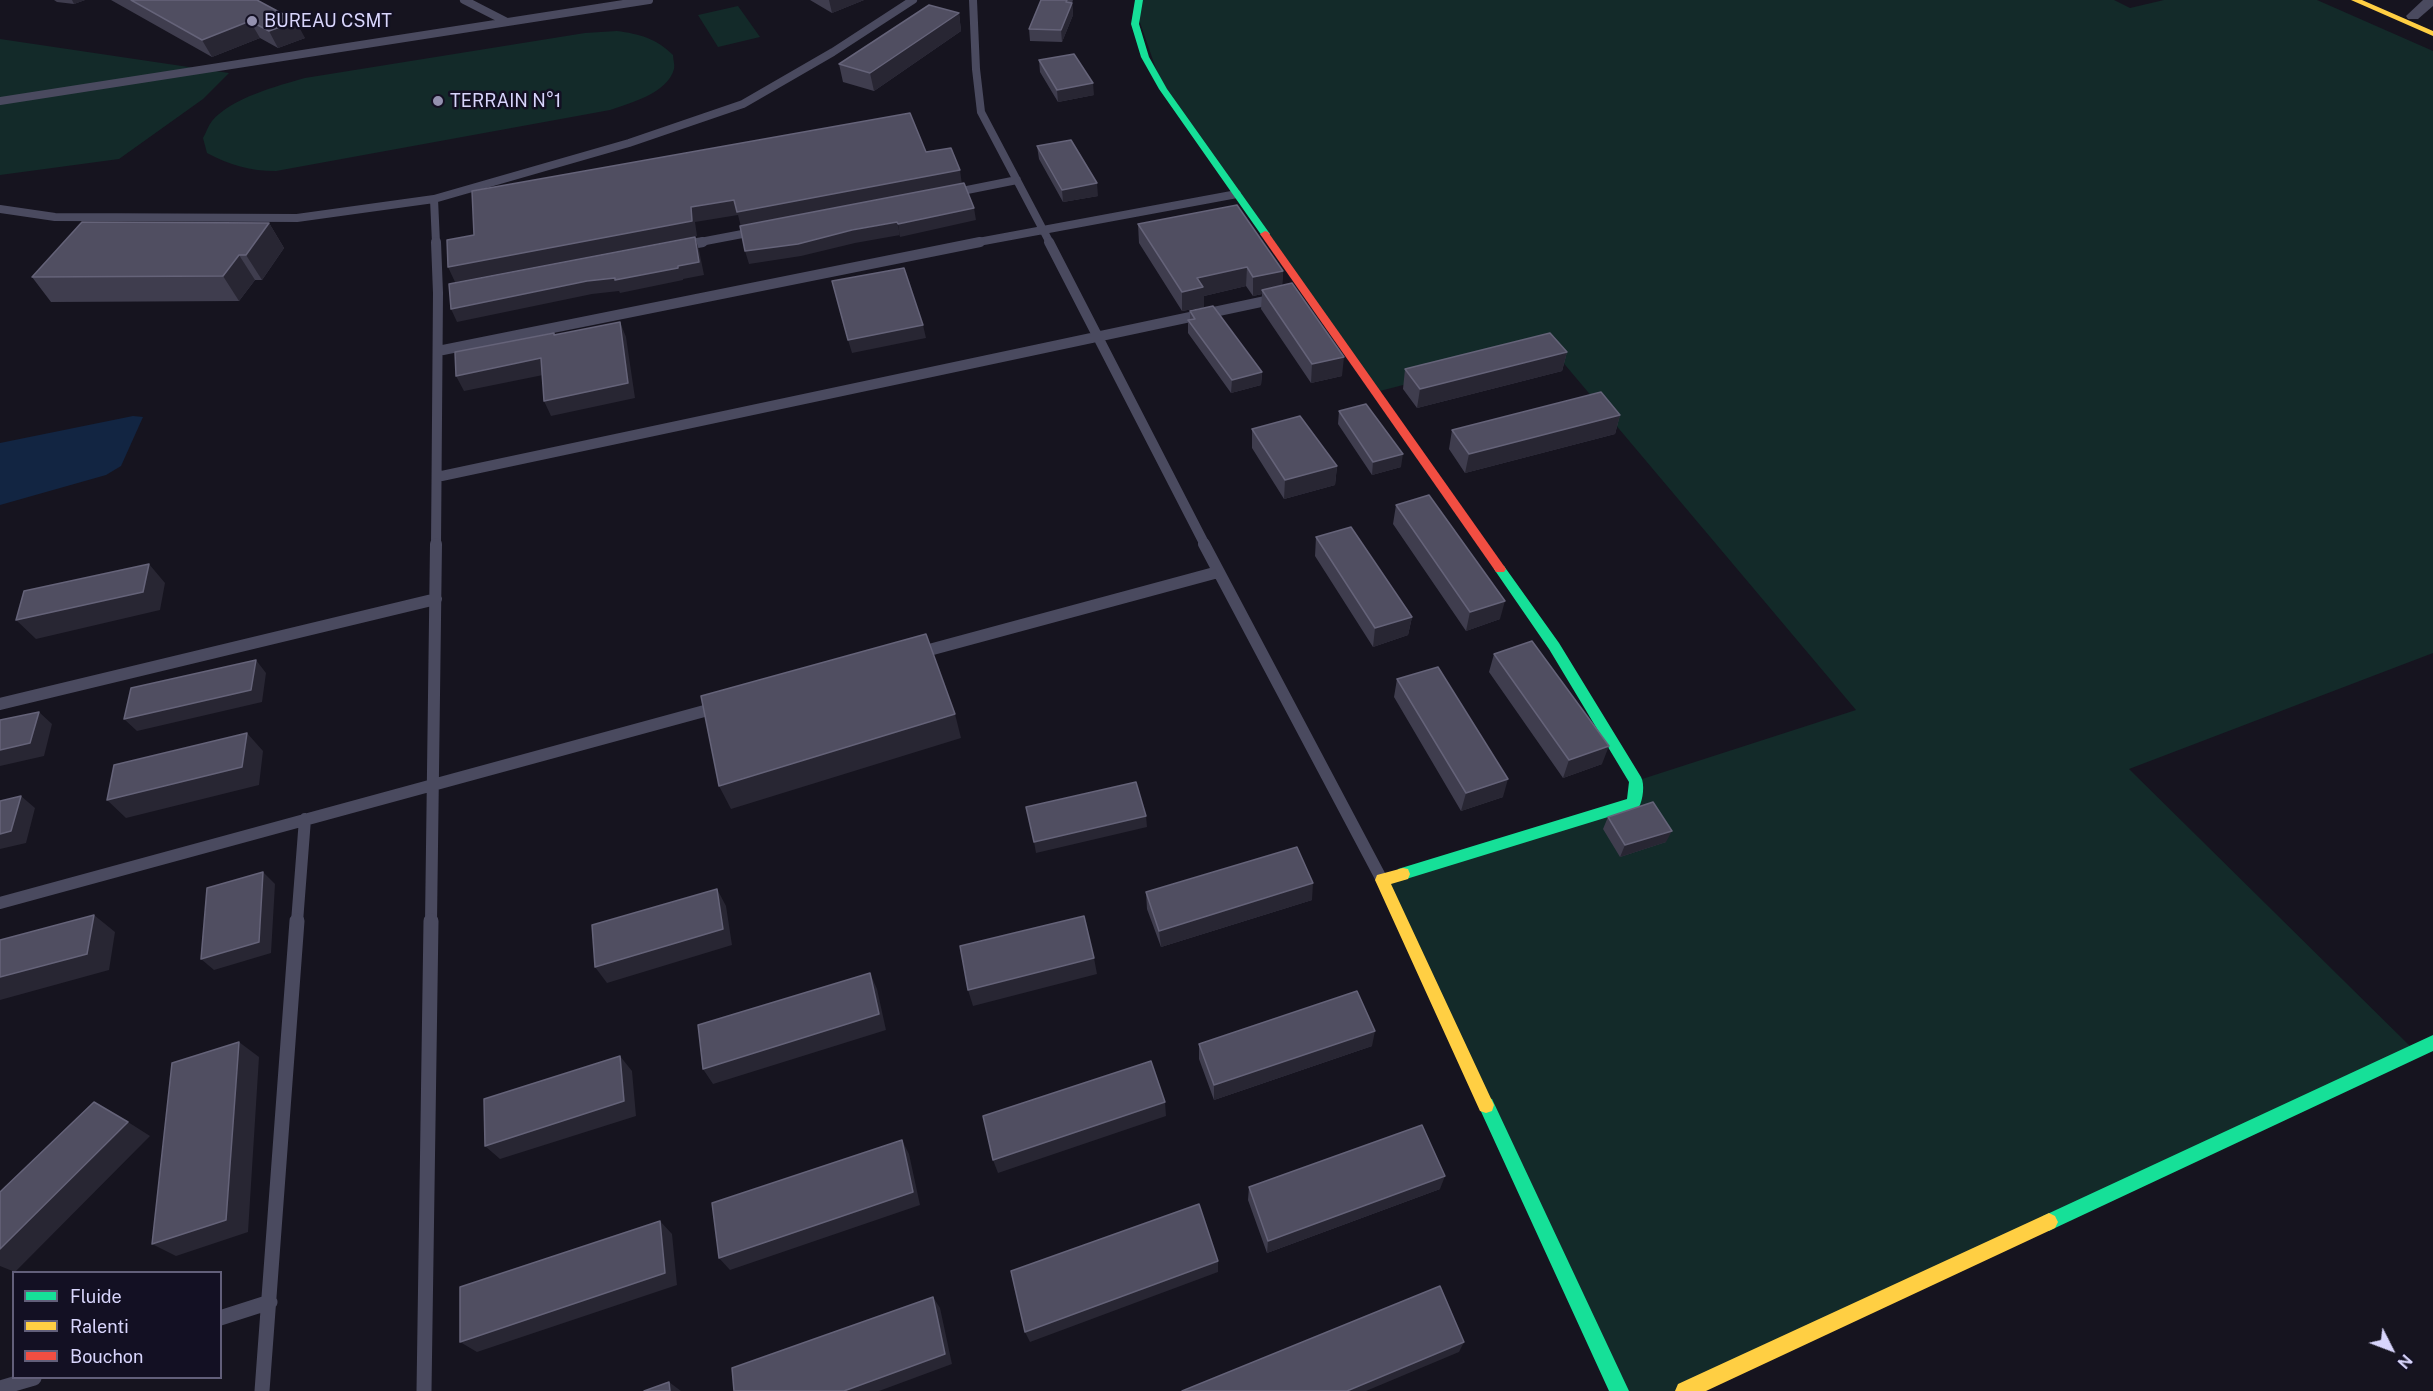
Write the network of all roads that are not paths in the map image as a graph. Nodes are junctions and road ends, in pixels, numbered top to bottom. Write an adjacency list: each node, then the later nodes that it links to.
1 (464, 0): 10 (lane)
2 (650, 0): 10 (lane)
3 (913, 0): 17 (lane)
4 (973, 0): 14 (lane)
5 (1139, 0): 16 (street)
6 (2355, 0): 12 (street)
7 (2377, 0): 9 (street)
8 (2432, 0): 9 (street)
9 (2413, 16): 11 (street)
10 (507, 21): 13 (lane)
11 (2433, 24)
12 (2433, 34)
13 (0, 101)
14 (1017, 180): 15 (lane); 20 (lane)
15 (947, 194)
16 (1237, 194): 20 (lane); 33 (street)
17 (434, 199): 18 (lane); 24 (lane)
18 (0, 209)
19 (774, 228): 21 (lane)
20 (1043, 229): 23 (lane); 24 (lane)
21 (670, 248)
22 (1283, 297): 23 (lane)
23 (1099, 336): 25 (lane); 26 (lane)
24 (438, 351): 25 (lane)
25 (437, 477): 27 (lane)
26 (1218, 572): 28 (lane); 33 (lane)
27 (436, 599): 30 (lane); 31 (lane)
28 (907, 656)
29 (734, 703): 31 (lane)
30 (0, 704)
31 (434, 784): 32 (lane); 41 (lane)
32 (305, 819): 34 (lane); 36 (lane)
33 (1382, 880): 42 (street)
34 (0, 903)
35 (2433, 1043): 43 (street)
36 (270, 1302): 37 (lane); 40 (lane)
37 (222, 1317)
38 (28, 1379): 39 (lane)
39 (0, 1388)
40 (262, 1391)
41 (424, 1391)
42 (1619, 1391)
43 (1685, 1391)

